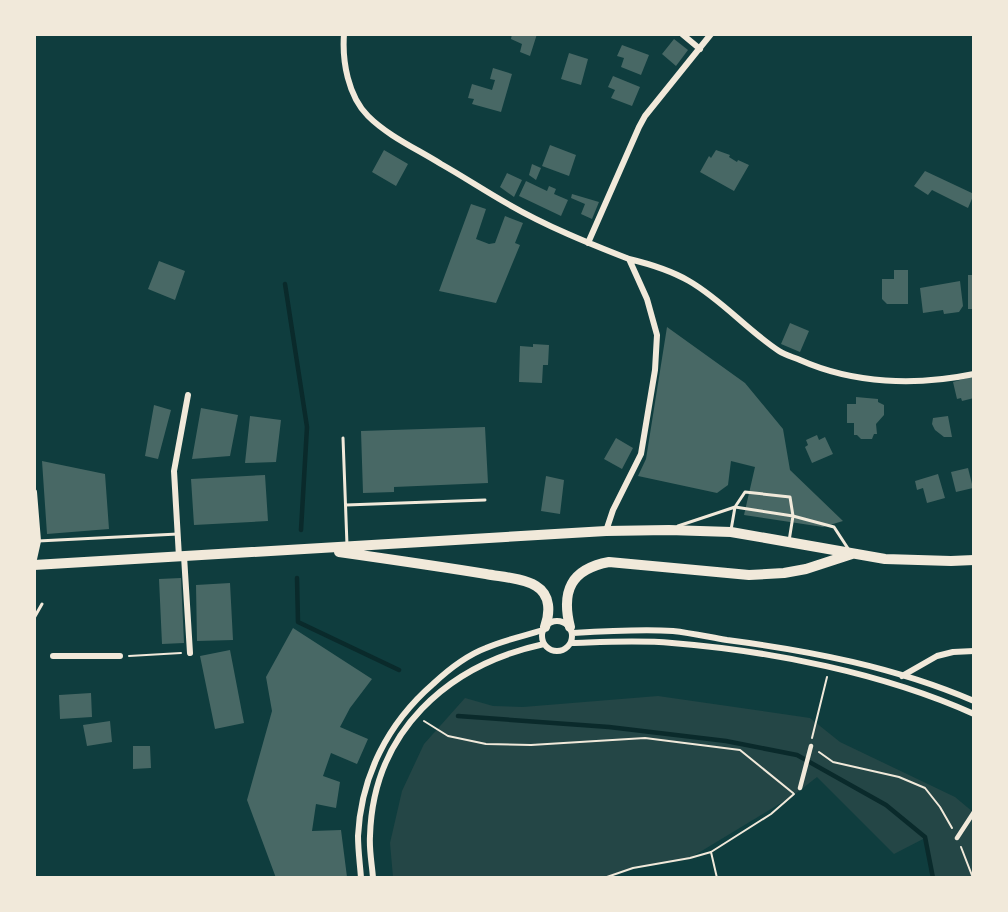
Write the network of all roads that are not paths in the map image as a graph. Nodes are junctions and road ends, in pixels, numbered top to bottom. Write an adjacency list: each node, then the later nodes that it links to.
1 (344, 34): 5 (street)
2 (682, 34): 4 (street)
3 (711, 34): 4 (street)
4 (700, 49): 5 (street)
5 (588, 243): 6 (street)
6 (629, 259): 7 (street); 16 (street)
7 (974, 374)
8 (188, 395): 18 (street)
9 (343, 438): 12 (lane)
10 (34, 492): 19 (street)
11 (486, 500): 12 (lane)
12 (346, 505): 21 (lane)
13 (735, 507): 14 (lane); 14 (lane); 15 (lane); 17 (lane)
14 (793, 516): 20 (lane); 23 (lane)
15 (669, 530): 16 (highway); 17 (highway)
16 (606, 531): 21 (highway)
17 (731, 532): 20 (highway)
18 (178, 534): 19 (lane); 24 (street)
19 (38, 541): 25 (street)
20 (789, 543): 23 (highway)
21 (348, 547): 22 (highway)
22 (315, 549): 24 (highway); 30 (highway)
23 (852, 554): 26 (highway); 31 (highway)
24 (182, 556): 27 (highway); 35 (street)
25 (34, 559)
26 (974, 560)
27 (34, 565)
28 (42, 604): 29 (lane)
29 (34, 618)
30 (544, 629): 31 (street); 33 (street); 45 (street)
31 (571, 630): 32 (street); 38 (street)
32 (572, 643): 33 (street); 40 (street)
33 (544, 644): 46 (street)
34 (974, 651): 38 (street)
35 (190, 653)
36 (53, 656): 37 (street)
37 (120, 656)
38 (902, 676): 39 (street)
39 (974, 701)
40 (974, 714)
41 (810, 746): 42 (street)
42 (800, 788)
43 (974, 812): 44 (street)
44 (957, 838)
45 (361, 878)
46 (373, 878)

